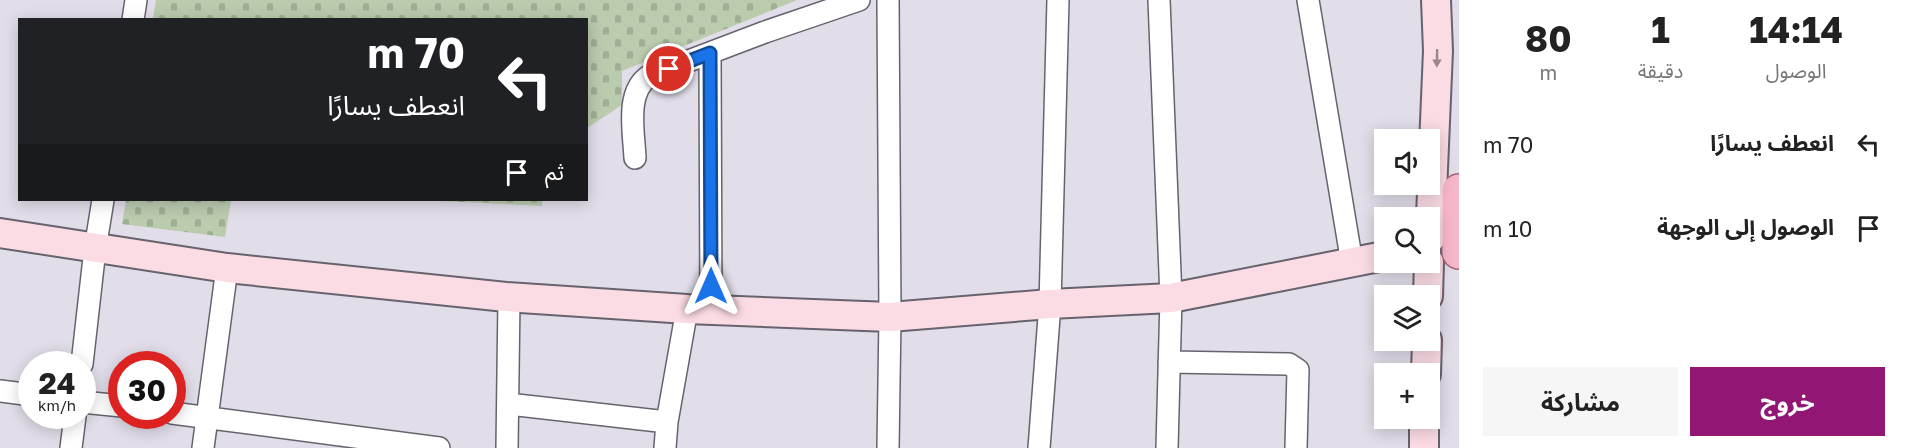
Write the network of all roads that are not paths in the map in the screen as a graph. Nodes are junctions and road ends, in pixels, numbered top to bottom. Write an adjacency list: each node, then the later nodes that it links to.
1 (136, 0): 8 (street)
2 (859, 0): 9 (street)
3 (888, 0): 26 (street)
4 (1058, 0): 24 (street)
5 (1159, 0): 23 (street)
6 (1308, 0): 20 (street)
7 (1436, 0): 13 (street, one-way to 13)
8 (133, 18)
9 (710, 53): 10 (street); 25 (street)
10 (635, 158)
11 (1459, 192): 15 (main road)
12 (103, 201): 17 (street)
13 (1431, 207)
14 (0, 233): 17 (street)
15 (1458, 242): 16 (street); 18 (main road)
16 (1440, 246)
17 (95, 249): 21 (street); 27 (street)
18 (1459, 252)
19 (1374, 258): 20 (street)
20 (1352, 263): 23 (street)
21 (227, 268): 22 (street); 33 (street)
22 (509, 298): 25 (street); 31 (street)
23 (1171, 298): 24 (street); 28 (street)
24 (1050, 304): 26 (street); 43 (street)
25 (699, 309): 26 (street); 34 (street)
26 (890, 317): 42 (street)
27 (83, 351)
28 (1169, 362): 44 (street); 45 (street)
29 (0, 391): 30 (street)
30 (18, 393)
31 (508, 404): 34 (street); 40 (street)
32 (186, 415): 33 (street)
33 (207, 417): 38 (street); 39 (street)
34 (667, 422): 41 (street)
35 (73, 429): 37 (street)
36 (1424, 429): 46 (street)
37 (71, 448)
38 (203, 448)
39 (439, 448)
40 (507, 448)
41 (665, 448)
42 (888, 448)
43 (1039, 448)
44 (1167, 448)
45 (1296, 448)
46 (1424, 448)

